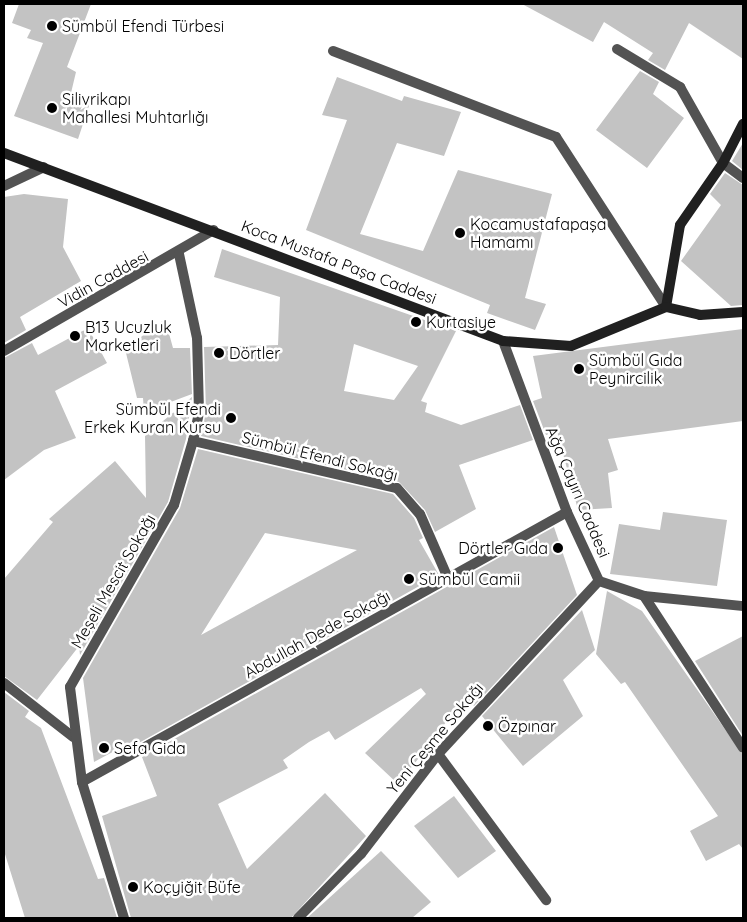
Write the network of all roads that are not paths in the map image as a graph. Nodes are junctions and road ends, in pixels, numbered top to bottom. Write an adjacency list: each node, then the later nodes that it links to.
1 (617, 49): 5 (street)
2 (333, 50): 11 (street)
3 (743, 124): 5 (street)
4 (4, 153): 6 (street, Koca Mustafa Paşa Caddesi)
5 (723, 163): 7 (street); 11 (street)
6 (44, 167): 8 (street); 9 (street, Koca Mustafa Paşa Caddesi)
7 (743, 178)
8 (4, 186)
9 (214, 230): 10 (street, Vidin Caddesi); 13 (street, Koca Mustafa Paşa Caddesi)
10 (178, 254): 14 (street, Vidin Caddesi); 15 (street, Meşeli Mescit Sokağı)
11 (666, 306): 12 (street); 13 (street, Koca Mustafa Paşa Caddesi)
12 (743, 312)
13 (503, 341): 16 (street, Ağa Çayırı Caddesi)
14 (4, 351)
15 (193, 441): 17 (street, Sümbül Efendi Sokağı); 22 (street, Meşeli Mescit Sokağı)
16 (566, 512): 17 (street, Abdullah Dede Sokağı); 18 (street, Ağa Çayırı Caddesi)
17 (448, 578): 25 (street, Abdullah Dede Sokağı)
18 (600, 580): 19 (street, Ağa Çayırı Caddesi); 24 (street, Yeni Çeşme Sokağı)
19 (644, 596): 20 (street, Ağa Çayırı Caddesi); 23 (street)
20 (743, 606)
21 (4, 683): 22 (street)
22 (73, 737): 25 (street, Meşeli Mescit Sokağı)
23 (743, 748)
24 (438, 754): 26 (street); 28 (street, Yeni Çeşme Sokağı)
25 (82, 782): 27 (street, Meşeli Mescit Sokağı)
26 (546, 900)
27 (124, 918)
28 (298, 918)

